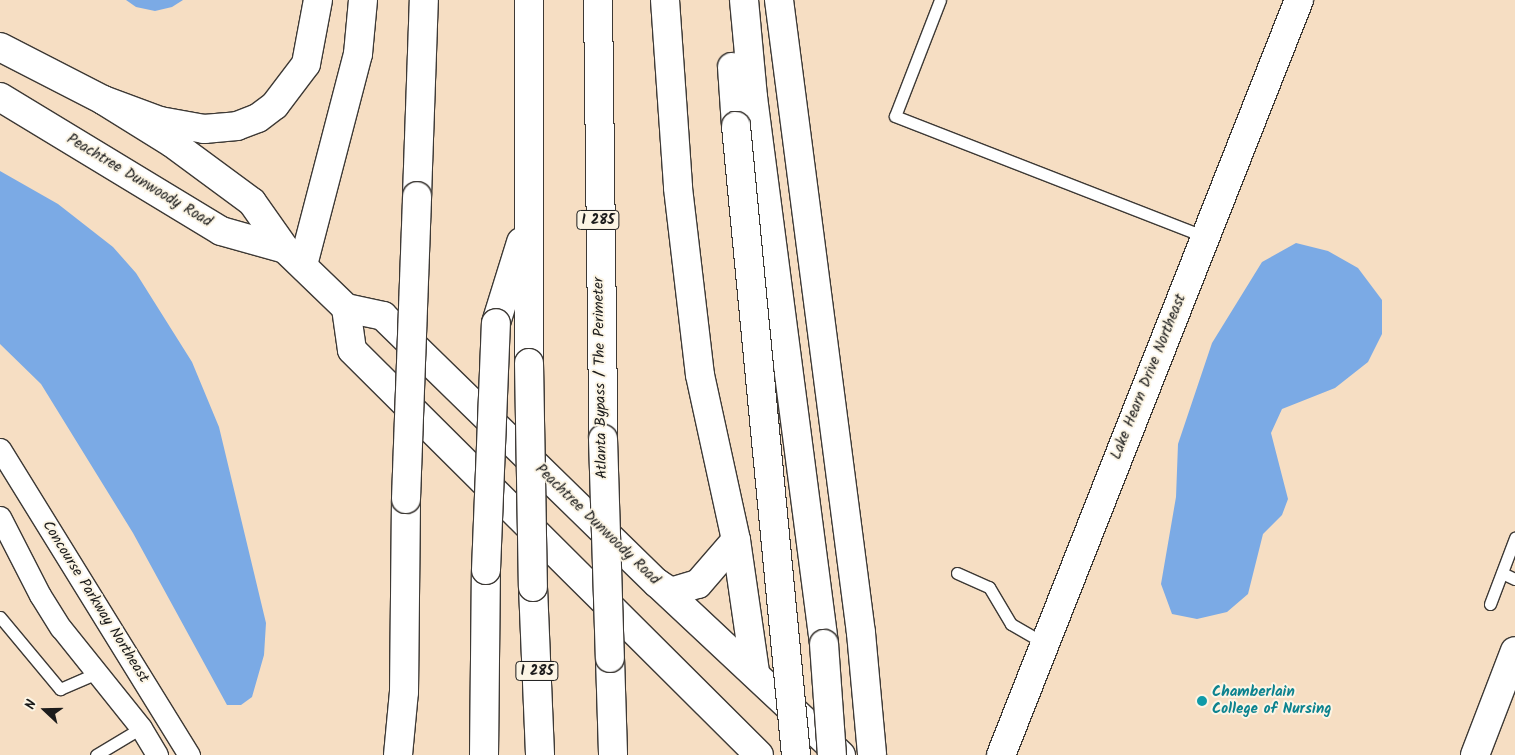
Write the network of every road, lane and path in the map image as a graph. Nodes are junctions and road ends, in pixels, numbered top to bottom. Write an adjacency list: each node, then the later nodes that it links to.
1 (318, 0): 14 (main road)
2 (364, 0): 17 (main road)
3 (424, 0): 33 (main road, bridge)
4 (529, 0): 15 (main road, I 285)
5 (598, 0): 42 (main road, Atlanta Bypass / The Perimeter / I 285, bridge)
6 (665, 0): 22 (main road)
7 (727, 0): 44 (main road, bridge)
8 (744, 0): 45 (main road, bridge)
9 (779, 0): 47 (main road)
10 (940, 0): 16 (lane)
11 (1299, 0): 16 (main road, Lake Hearn Drive Northeast)
12 (0, 47): 14 (main road, Peachtree Dunwoody Road)
13 (0, 97): 17 (main road, Peachtree Dunwoody Road)
14 (102, 100): 17 (main road, Peachtree Dunwoody Road)
15 (529, 217): 40 (main road, bridge); 41 (main road, I 285, bridge)
16 (1205, 237): 29 (main road, Lake Hearn Drive Northeast)
17 (294, 257): 18 (main road, Peachtree Dunwoody Road)
18 (346, 308): 26 (main road, Peachtree Dunwoody Road); 43 (main road)
19 (0, 449): 37 (street, Concourse Parkway Northeast)
20 (0, 517): 32 (street)
21 (1515, 538): 24 (lane)
22 (736, 540): 26 (main road); 31 (main road)
23 (957, 573): 29 (lane)
24 (1502, 573): 25 (lane); 27 (lane)
25 (1515, 579)
26 (657, 583): 31 (main road, Peachtree Dunwoody Road)
27 (1490, 604)
28 (0, 617): 32 (lane)
29 (1044, 643): 48 (main road, Lake Hearn Drive Northeast)
30 (1515, 651): 49 (main road)
31 (755, 672): 46 (main road, Peachtree Dunwoody Road)
32 (97, 673): 34 (street)
33 (404, 692): 38 (main road); 39 (main road)
34 (140, 728): 35 (lane); 36 (street)
35 (96, 755)
36 (157, 755)
37 (189, 755)
38 (398, 755)
39 (410, 755)
40 (484, 755)
41 (540, 755)
42 (613, 755)
43 (759, 755)
44 (796, 755)
45 (832, 755)
46 (841, 755)
47 (872, 755)
48 (1000, 755)
49 (1476, 755)

